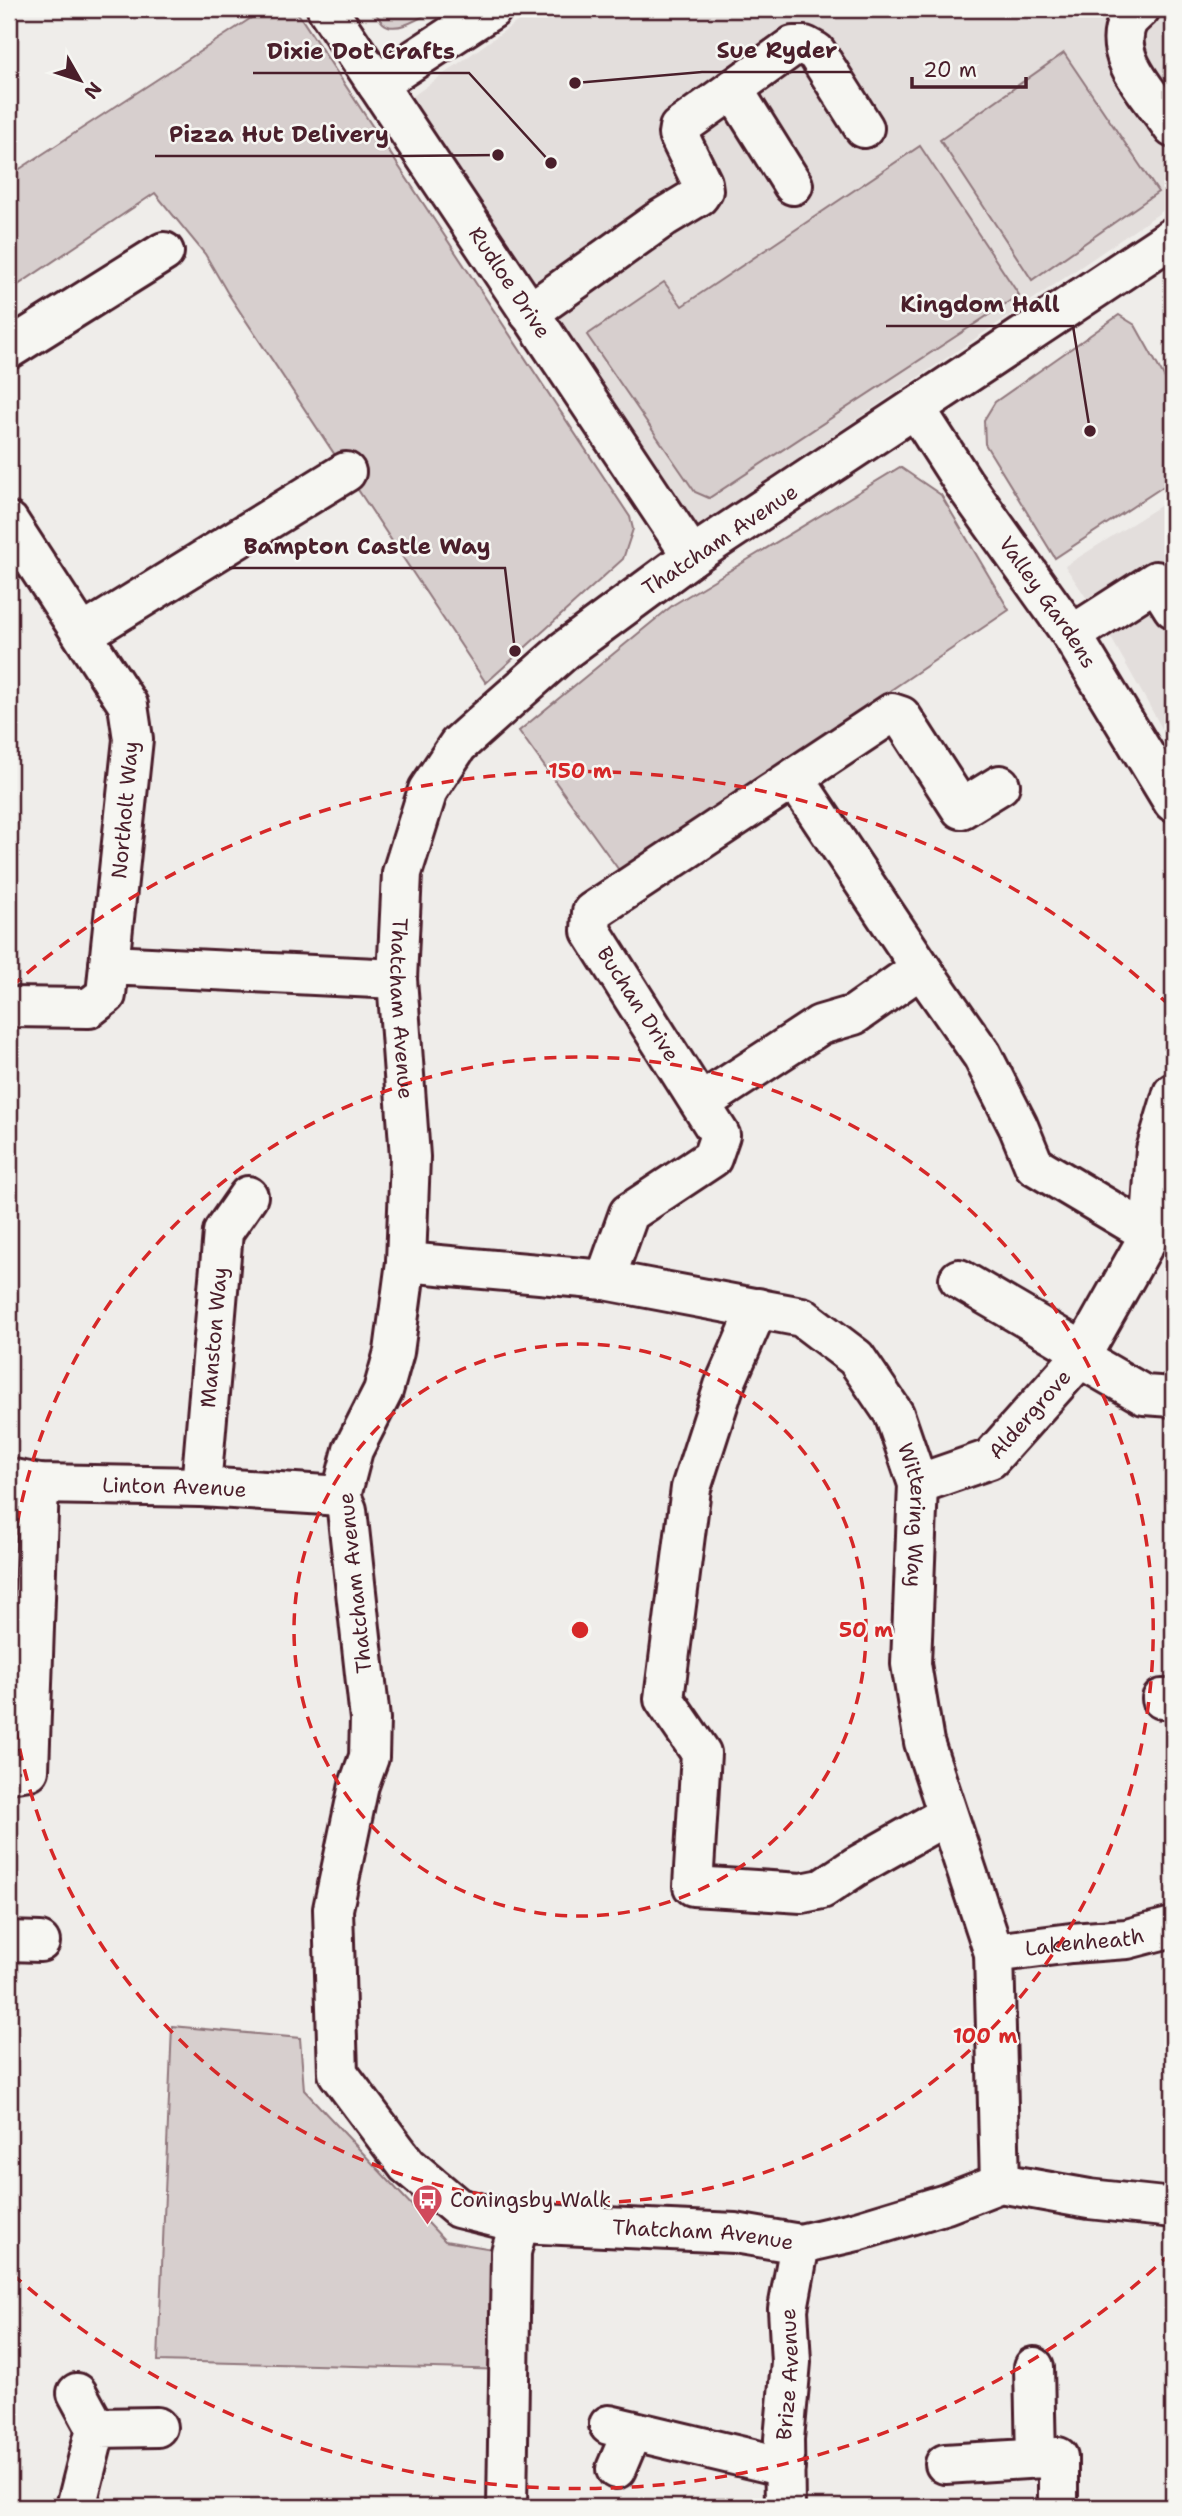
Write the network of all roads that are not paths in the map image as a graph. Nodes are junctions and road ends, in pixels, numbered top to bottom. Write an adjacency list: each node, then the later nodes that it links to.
1 (327, 9): 4 (street, Rudloe Drive)
2 (492, 9): 4 (street)
3 (1140, 9): 6 (street)
4 (377, 84): 11 (street, Rudloe Drive)
5 (733, 89): 7 (street); 8 (street); 11 (street)
6 (1172, 124)
7 (864, 128)
8 (793, 185)
9 (1173, 237): 13 (street, Thatcham Avenue)
10 (164, 252): 12 (street)
11 (529, 313): 16 (street, Rudloe Drive)
12 (9, 349)
13 (916, 409): 16 (street, Thatcham Avenue); 19 (street, Valley Gardens)
14 (346, 472): 18 (street)
15 (9, 522): 18 (street, Northolt Way)
16 (692, 556): 25 (street, Thatcham Avenue)
17 (1173, 608): 19 (street)
18 (82, 634): 23 (street, Northolt Way)
19 (1072, 635): 22 (street, Valley Gardens)
20 (795, 779): 21 (street, Buchan Drive); 24 (street); 28 (street, Buchan Drive)
21 (1000, 785)
22 (1173, 802)
23 (109, 965): 25 (street); 26 (street, Northolt Way)
24 (921, 968): 28 (street); 31 (street)
25 (397, 979): 32 (street, Thatcham Avenue)
26 (9, 1007)
27 (1173, 1093): 29 (street)
28 (701, 1103): 34 (street, Buchan Drive)
29 (1165, 1152): 31 (street)
30 (248, 1196): 40 (street, Manston Way)
31 (1150, 1234): 36 (street)
32 (406, 1262): 34 (street, Wittering Way); 41 (street, Thatcham Avenue)
33 (958, 1279): 36 (street)
34 (604, 1280): 35 (street, Wittering Way)
35 (758, 1308): 39 (street, Wittering Way); 43 (street)
36 (1082, 1355): 37 (street, Aldergrove); 39 (street, Aldergrove)
37 (1173, 1396)
38 (24, 1481): 40 (street, Linton Avenue); 42 (street)
39 (918, 1484): 43 (street, Wittering Way)
40 (201, 1487): 41 (street, Linton Avenue)
41 (341, 1496): 48 (street, Thatcham Avenue)
42 (9, 1773)
43 (947, 1815): 45 (street, Wittering Way)
44 (1173, 1927): 45 (street, Lakenheath)
45 (994, 1954): 46 (street, Wittering Way)
46 (1000, 2183): 47 (street, Thatcham Avenue); 49 (street, Thatcham Avenue)
47 (1173, 2208)
48 (519, 2223): 49 (street, Thatcham Avenue); 59 (street)
49 (800, 2244): 56 (street, Brize Avenue)
50 (1034, 2367): 54 (street)
51 (77, 2393): 53 (street)
52 (158, 2427): 53 (street)
53 (96, 2428): 58 (street)
54 (1036, 2458): 55 (street); 61 (street)
55 (945, 2464)
56 (785, 2467): 57 (street); 60 (street, Brize Avenue)
57 (616, 2469)
58 (76, 2507)
59 (507, 2507)
60 (785, 2507)
61 (1058, 2507)

